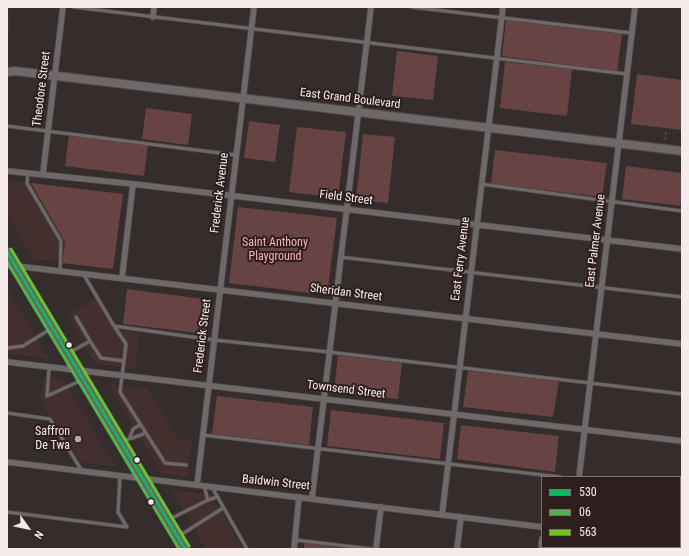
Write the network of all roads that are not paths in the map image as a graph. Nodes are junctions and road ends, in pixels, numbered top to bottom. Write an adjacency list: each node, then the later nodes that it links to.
1 (63, 7): 17 (street, Theodore Street)
2 (73, 7): 9 (lane)
3 (154, 7): 9 (street)
4 (254, 7): 11 (street)
5 (371, 7): 13 (street)
6 (411, 7): 10 (lane)
7 (503, 7): 10 (street, East Ferry Avenue)
8 (635, 7): 12 (street, East Palmer Avenue)
9 (153, 17): 11 (lane)
10 (502, 18): 12 (lane); 14 (street, East Ferry Avenue)
11 (251, 28): 13 (lane); 18 (street)
12 (632, 33): 16 (street, East Palmer Avenue)
13 (366, 42): 14 (lane); 19 (street)
14 (497, 57): 16 (lane); 21 (street, East Ferry Avenue)
15 (10, 71): 17 (main road, East Grand Boulevard)
16 (627, 74): 23 (street, East Palmer Avenue)
17 (55, 76): 18 (main road, East Grand Boulevard); 22 (street, Theodore Street)
18 (243, 98): 19 (main road, East Grand Boulevard); 25 (street, Frederick Avenue)
19 (357, 112): 21 (main road, East Grand Boulevard); 33 (street)
20 (7, 126): 22 (lane)
21 (488, 128): 23 (main road, East Grand Boulevard); 30 (street, East Ferry Avenue)
22 (48, 130): 25 (lane); 28 (street, Theodore Street)
23 (618, 143): 24 (main road, East Grand Boulevard); 32 (street, East Palmer Avenue)
24 (682, 151)
25 (236, 155): 31 (street, Frederick Avenue)
26 (7, 171): 27 (street, Field Street)
27 (28, 172): 28 (street, Field Street); 41 (lane)
28 (43, 174): 29 (street, Field Street)
29 (133, 184): 31 (street, Field Street); 44 (street)
30 (481, 184): 32 (lane); 35 (street, East Ferry Avenue)
31 (231, 195): 33 (street, Field Street); 46 (street, Frederick Avenue)
32 (612, 202): 34 (lane); 36 (street, East Palmer Avenue)
33 (346, 209): 35 (street, Field Street); 39 (street)
34 (682, 211)
35 (476, 224): 36 (street, Field Street); 42 (street, East Ferry Avenue)
36 (607, 240): 37 (street, Field Street); 45 (street, East Palmer Avenue)
37 (682, 249)
38 (7, 252): 40 (main road)
39 (340, 257): 42 (lane); 48 (street)
40 (11, 265): 41 (street, Sheridan Street); 52 (main road)
41 (60, 271): 43 (street, Sheridan Street)
42 (471, 273): 45 (lane); 50 (street, East Ferry Avenue)
43 (83, 274): 44 (street, Sheridan Street); 51 (lane)
44 (122, 278): 46 (street, Sheridan Street)
45 (601, 287): 47 (lane); 53 (street, East Palmer Avenue)
46 (220, 289): 48 (street, Sheridan Street); 54 (street, Frederick Street)
47 (682, 297)
48 (334, 303): 50 (street, Sheridan Street); 58 (street)
49 (76, 317): 55 (lane)
50 (465, 318): 53 (street, Sheridan Street); 63 (street, East Ferry Avenue)
51 (114, 326): 54 (lane); 60 (lane)
52 (53, 328): 57 (lane); 59 (main road)
53 (596, 334): 56 (street, Sheridan Street); 66 (street, East Palmer Avenue)
54 (214, 340): 58 (lane); 67 (street, Frederick Street)
55 (90, 341): 59 (lane); 60 (lane)
56 (682, 344)
57 (7, 348)
58 (329, 352): 63 (lane); 69 (street)
59 (69, 353): 64 (main road)
60 (124, 361): 65 (lane)
61 (7, 362): 62 (street, Townsend Street)
62 (49, 368): 64 (street, Townsend Street); 64 (lane)
63 (459, 368): 66 (lane); 71 (street, East Ferry Avenue)
64 (82, 375): 65 (street, Townsend Street); 78 (main road)
65 (122, 375): 67 (street, Townsend Street); 72 (lane)
66 (590, 383): 68 (lane); 73 (street, East Palmer Avenue)
67 (209, 385): 69 (street, Townsend Street); 75 (street)
68 (682, 394)
69 (324, 399): 71 (street, Townsend Street); 79 (street)
70 (7, 414): 83 (lane)
71 (454, 414): 73 (street, Townsend Street); 81 (street, East Ferry Avenue)
72 (140, 425): 74 (lane); 76 (lane)
73 (585, 430): 77 (street, Townsend Street); 86 (street, East Palmer Avenue)
74 (145, 433): 76 (lane); 82 (lane)
75 (203, 435): 79 (lane); 88 (street)
76 (130, 437): 78 (lane)
77 (682, 441)
78 (122, 442): 87 (main road)
79 (317, 449): 81 (lane); 93 (street)
80 (7, 462): 83 (street, Baldwin Street)
81 (448, 463): 85 (lane); 98 (street, East Ferry Avenue)
82 (186, 466)
83 (82, 471): 84 (street, Baldwin Street)
84 (120, 476): 87 (street, Baldwin Street); 97 (lane)
85 (545, 476)
86 (579, 476)
87 (144, 479): 88 (street, Baldwin Street); 100 (main road)
88 (197, 485): 89 (street, Baldwin Street)
89 (204, 486): 90 (street, Baldwin Street); 94 (lane)
90 (212, 487): 91 (lane); 92 (street, Baldwin Street)
91 (217, 497): 94 (lane); 96 (lane)
92 (300, 497): 93 (street, Baldwin Street); 103 (street)
93 (312, 498): 95 (street, Baldwin Street)
94 (208, 500): 100 (lane)
95 (381, 507): 98 (street, Baldwin Street); 108 (street)
96 (223, 508): 102 (lane); 105 (lane)
97 (7, 512)
98 (442, 515): 99 (street, Baldwin Street)
99 (461, 517): 101 (street, Baldwin Street); 109 (street)
100 (168, 520): 102 (main road)
101 (541, 527)
102 (178, 536): 104 (main road)
103 (295, 540): 106 (street); 107 (lane)
104 (185, 549)
105 (247, 549)
106 (294, 549)
107 (372, 549)
108 (376, 549)
109 (457, 549)

